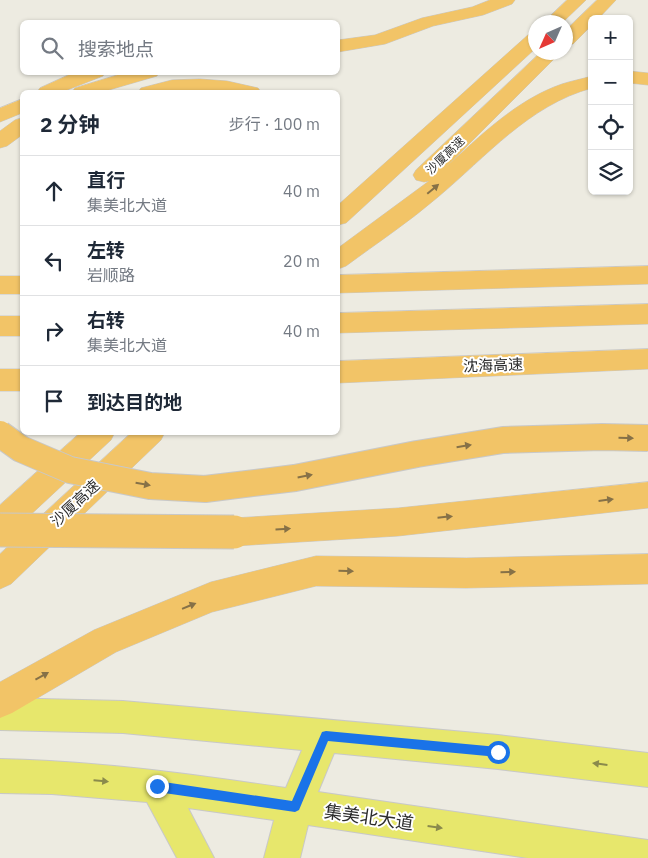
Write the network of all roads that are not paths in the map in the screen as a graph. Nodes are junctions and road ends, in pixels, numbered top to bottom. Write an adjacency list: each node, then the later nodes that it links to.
1 (506, 0): 5 (highway)
2 (577, 0): 4 (highway)
3 (607, 0): 7 (highway)
4 (561, 15)
5 (428, 22): 6 (highway); 9 (highway)
6 (340, 32)
7 (573, 33)
8 (528, 45): 24 (highway, 沙厦高速)
9 (340, 46)
10 (544, 60): 25 (highway, 沙厦高速)
11 (87, 75): 16 (highway)
12 (138, 75): 17 (highway)
13 (633, 77): 14 (highway)
14 (648, 79)
15 (588, 83): 26 (highway, one-way to 15)
16 (52, 90)
17 (88, 90)
18 (156, 90): 19 (highway)
19 (245, 90)
20 (20, 106): 21 (highway)
21 (0, 116)
22 (20, 126): 23 (highway)
23 (0, 141)
24 (340, 215)
25 (340, 256)
26 (340, 257)
27 (648, 275): 28 (highway)
28 (340, 284)
29 (0, 285): 30 (highway)
30 (20, 285)
31 (648, 314): 32 (highway)
32 (340, 323)
33 (0, 326): 34 (highway)
34 (20, 326)
35 (648, 359): 36 (highway, 沈海高速)
36 (340, 372)
37 (0, 380): 38 (highway)
38 (20, 380)
39 (0, 434): 42 (highway, one-way to 42, bridge)
40 (98, 435): 44 (highway)
41 (148, 435): 47 (highway, 沙厦高速)
42 (648, 438)
43 (648, 495): 45 (highway, one-way to 43, bridge)
44 (0, 524)
45 (0, 530)
46 (648, 569): 48 (highway, one-way to 46)
47 (0, 574)
48 (0, 701)
49 (0, 714): 50 (main road)
50 (326, 736): 51 (main road, one-way to 50); 54 (main road)
51 (648, 770)
52 (0, 776): 53 (main road, 集美北大道, one-way to 53)
53 (157, 786): 54 (main road, 集美北大道); 55 (main road)
54 (295, 806): 56 (main road); 57 (main road, 集美北大道, one-way to 57)
55 (196, 858)
56 (282, 858)
57 (648, 858)

